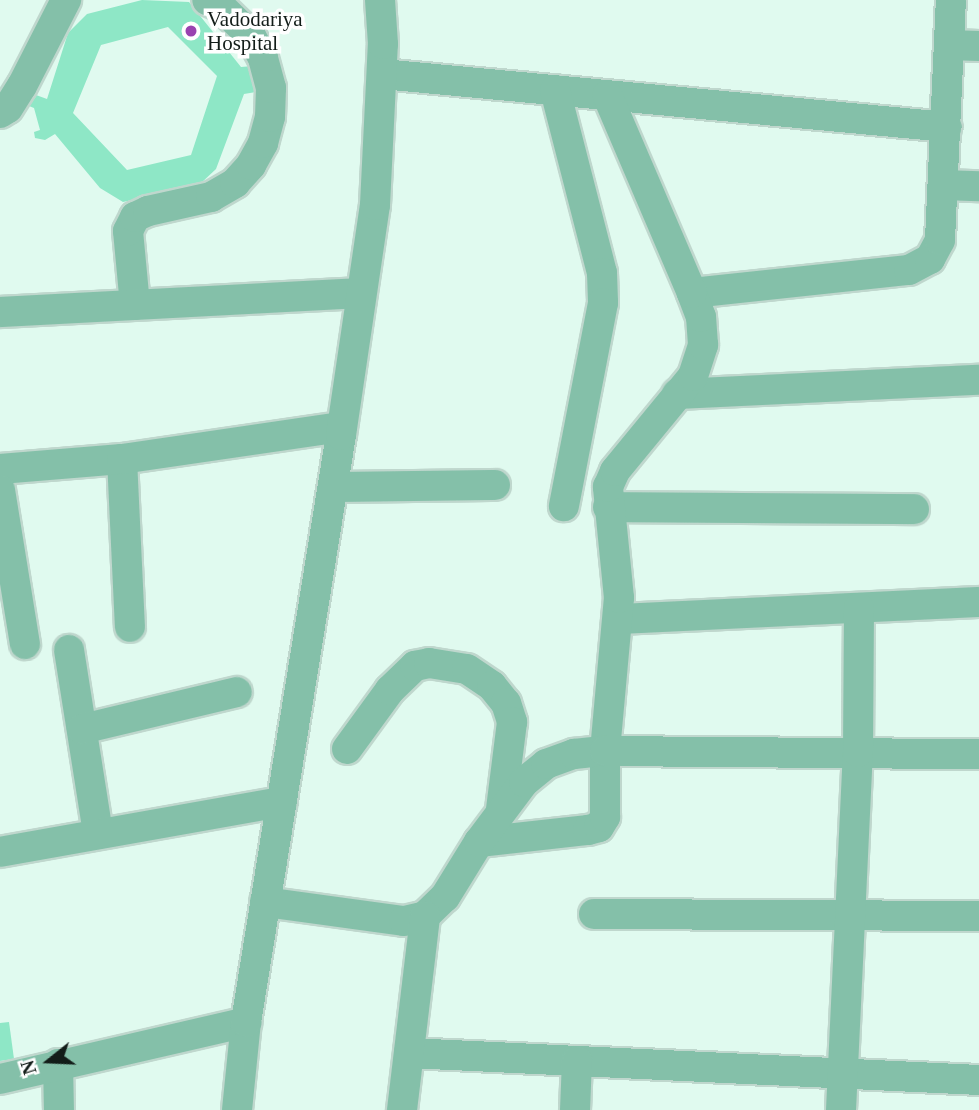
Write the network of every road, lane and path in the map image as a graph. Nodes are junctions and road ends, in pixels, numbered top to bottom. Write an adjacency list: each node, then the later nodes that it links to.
1 (66, 0): 10 (street)
2 (207, 0): 16 (street)
3 (380, 0): 7 (street)
4 (951, 0): 5 (street)
5 (949, 46): 6 (street); 11 (street)
6 (979, 46)
7 (382, 74): 8 (street); 14 (street)
8 (555, 90): 9 (street); 25 (street)
9 (607, 95): 11 (street); 15 (street)
10 (0, 113)
11 (947, 127): 12 (street)
12 (943, 186): 13 (street); 15 (street)
13 (979, 186)
14 (361, 293): 16 (street); 20 (street)
15 (692, 293): 19 (street)
16 (135, 305): 17 (street)
17 (0, 312)
18 (979, 380): 19 (street)
19 (677, 394): 26 (street)
20 (342, 427): 21 (street); 23 (street)
21 (122, 459): 24 (street); 31 (street)
22 (495, 485): 23 (street)
23 (333, 487): 40 (street)
24 (0, 489): 32 (street)
25 (564, 506)
26 (608, 507): 27 (street); 30 (street)
27 (914, 509)
28 (979, 602): 29 (street)
29 (859, 608): 30 (street); 38 (street)
30 (619, 619): 37 (street)
31 (130, 627)
32 (25, 645)
33 (69, 650): 35 (street)
34 (237, 692): 35 (street)
35 (82, 729): 42 (street)
36 (347, 749): 41 (street)
37 (605, 751): 38 (street); 41 (street); 43 (street)
38 (858, 752): 39 (street); 48 (street)
39 (979, 754)
40 (282, 802): 42 (street); 45 (street)
41 (501, 810): 43 (street)
42 (98, 834): 44 (street)
43 (479, 842): 47 (street)
44 (0, 852)
45 (265, 902): 47 (street); 50 (street)
46 (594, 914): 48 (street)
47 (425, 916): 51 (street)
48 (850, 916): 49 (street); 54 (street)
49 (979, 916)
50 (246, 1023): 53 (street); 58 (street)
51 (409, 1054): 52 (street); 59 (street)
52 (577, 1062): 54 (street); 60 (street)
53 (58, 1064): 55 (street); 57 (street)
54 (843, 1074): 56 (street); 61 (street)
55 (0, 1079)
56 (979, 1080)
57 (60, 1110)
58 (237, 1110)
59 (402, 1110)
60 (575, 1110)
61 (841, 1110)

